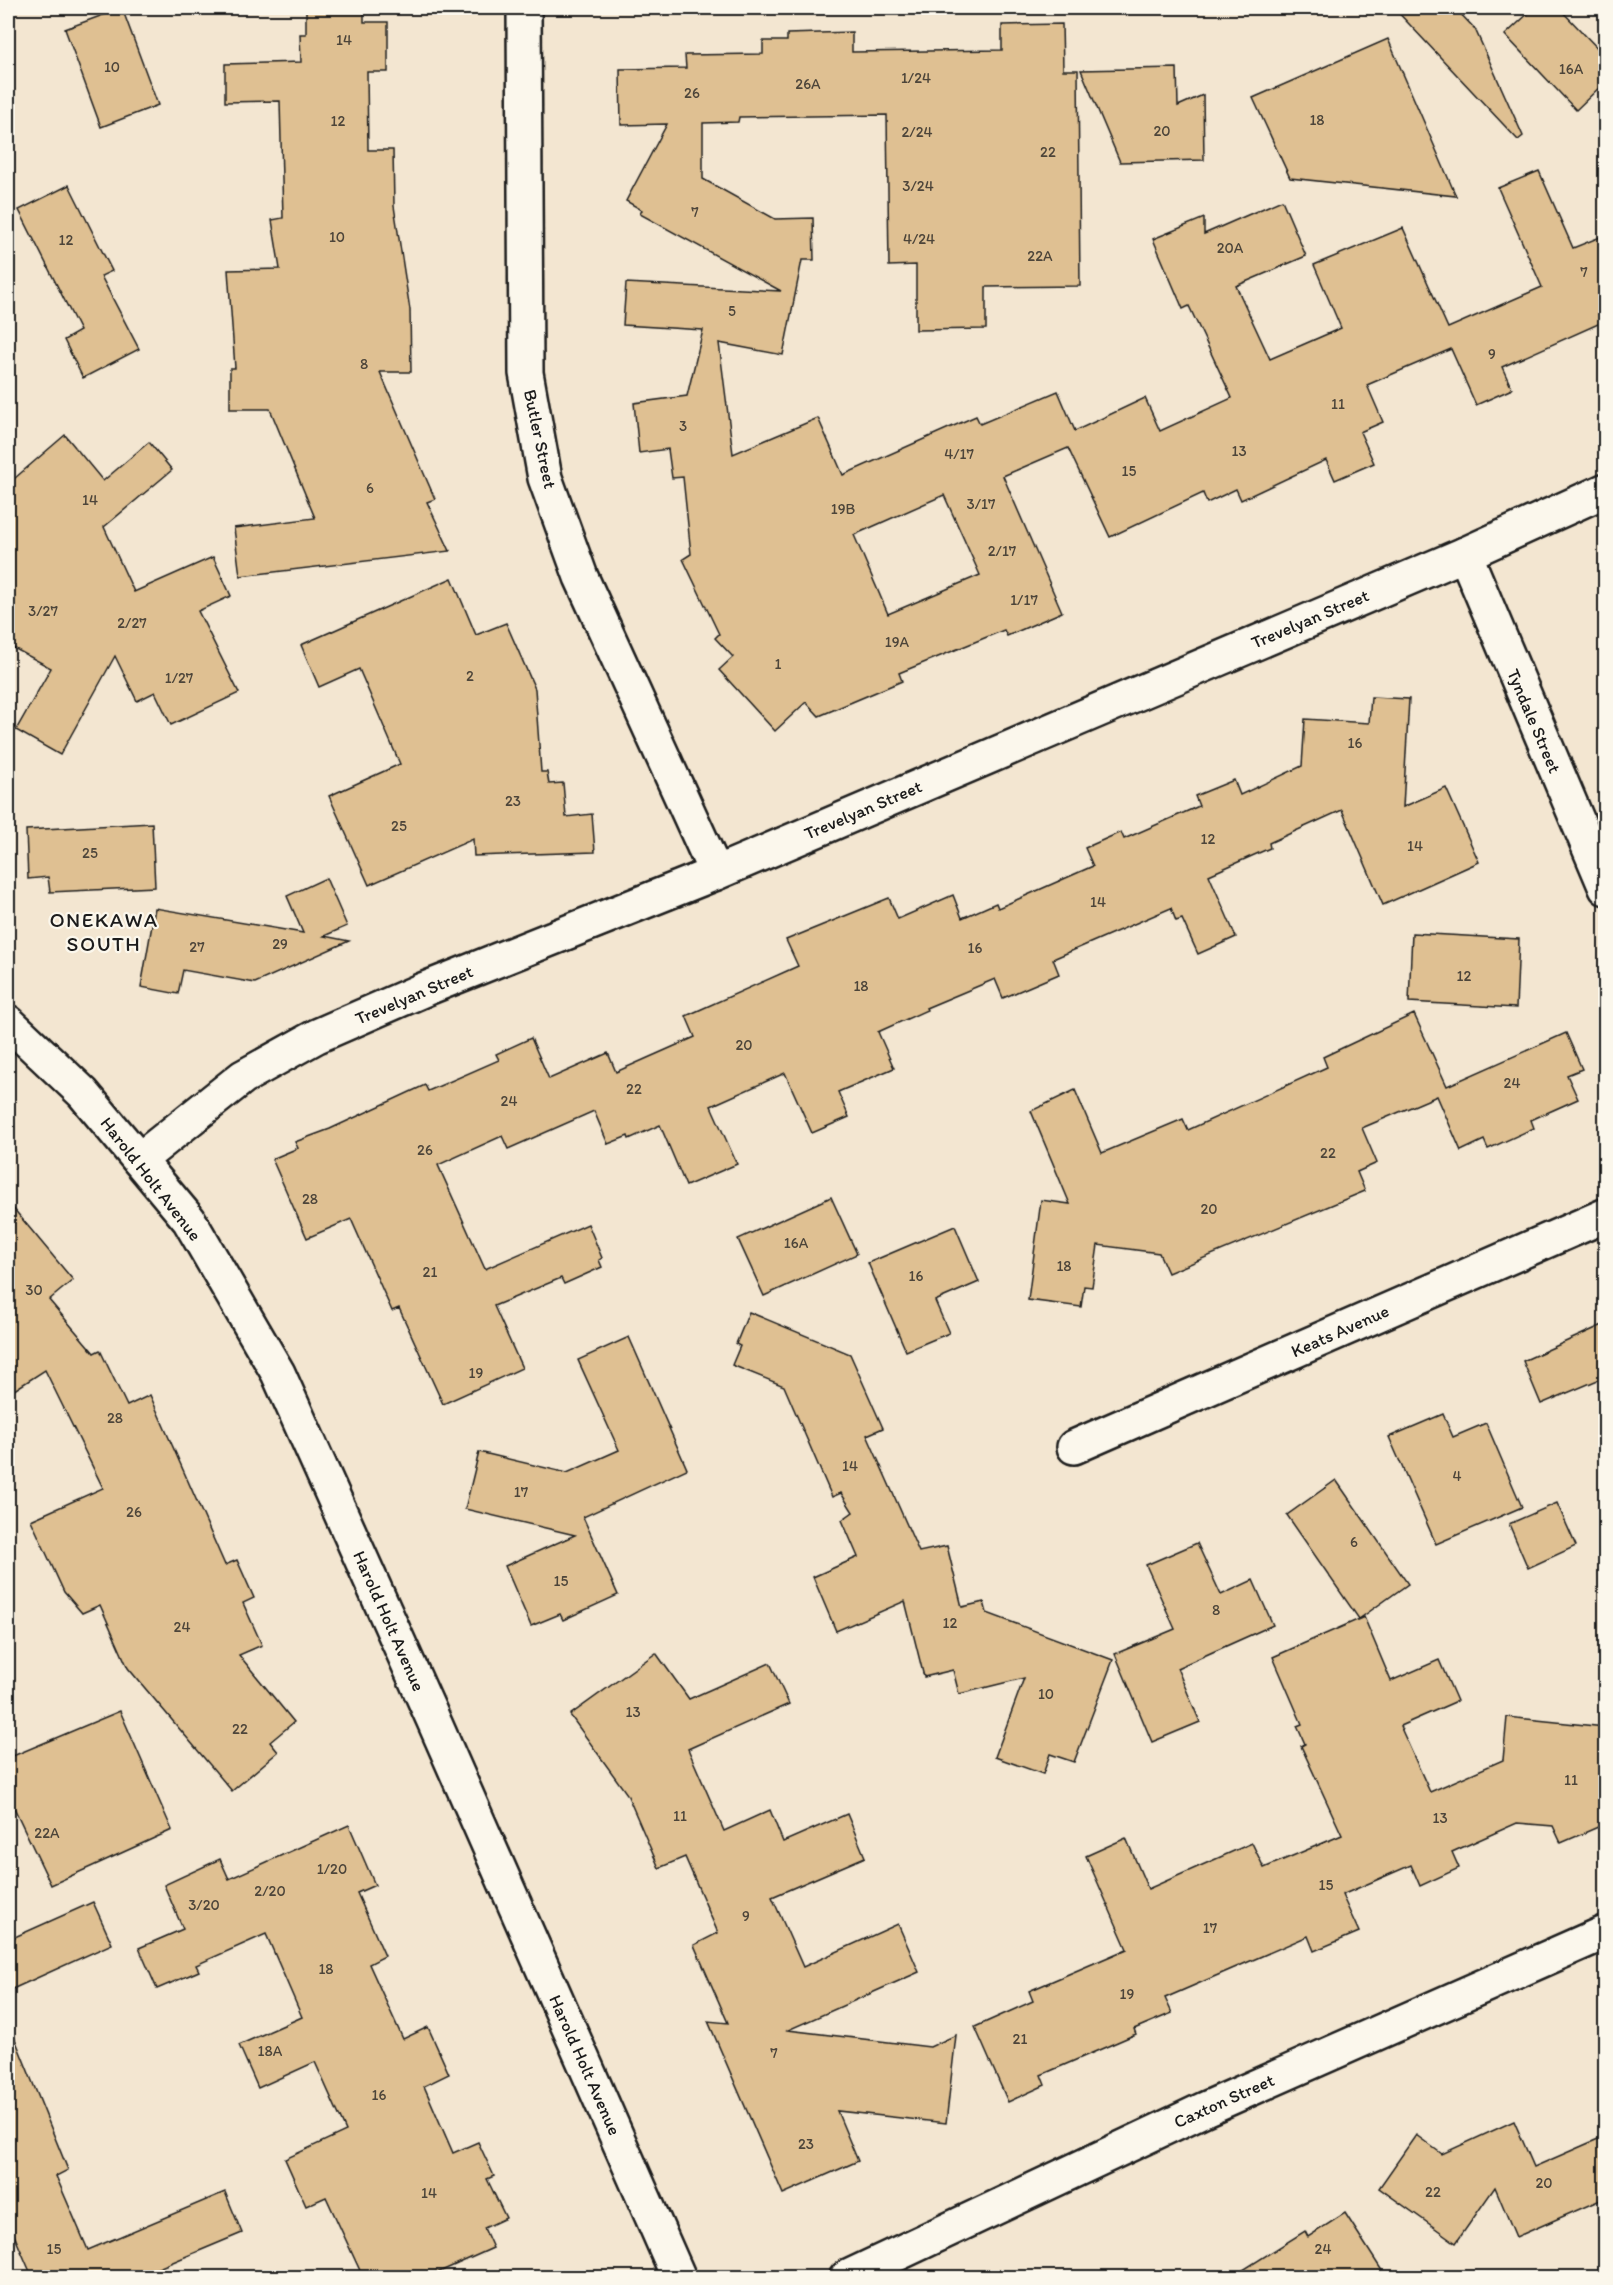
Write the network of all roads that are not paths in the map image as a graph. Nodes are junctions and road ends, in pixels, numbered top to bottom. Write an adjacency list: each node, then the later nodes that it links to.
1 (524, 8): 4 (street, Butler Street)
2 (1605, 490): 3 (street, Trevelyan Street)
3 (1465, 554): 4 (street, Trevelyan Street); 5 (street, Tyndale Street)
4 (716, 873): 7 (street, Trevelyan Street)
5 (1605, 888)
6 (8, 1022): 7 (street, Harold Holt Avenue)
7 (139, 1160): 11 (street, Harold Holt Avenue)
8 (1605, 1215): 9 (street, Keats Avenue)
9 (1074, 1447)
10 (1605, 1932): 12 (street, Caxton Street)
11 (679, 2277)
12 (846, 2277)

